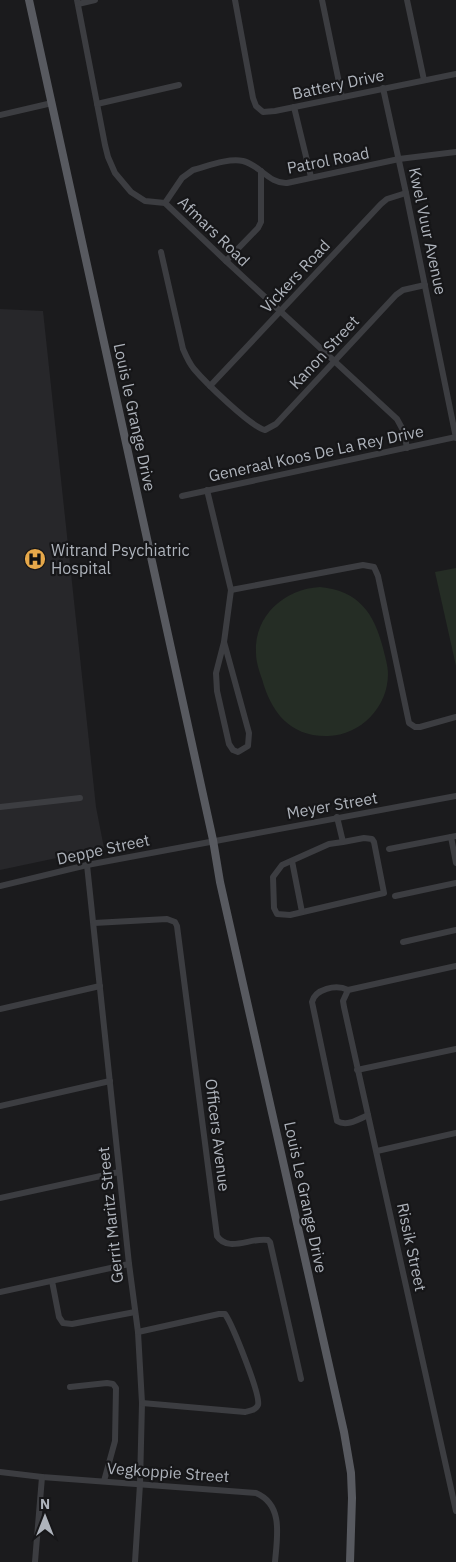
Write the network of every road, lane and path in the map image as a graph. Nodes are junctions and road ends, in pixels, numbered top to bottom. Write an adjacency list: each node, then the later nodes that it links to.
1 (29, 0): 12 (main road, Louis le Grange Drive)
2 (94, 0): 6 (street)
3 (235, 0): 14 (street, Battery Drive)
4 (322, 0): 11 (street)
5 (407, 0): 8 (street)
6 (77, 2): 13 (street, Afmars Road)
7 (456, 74): 8 (street, Battery Drive)
8 (424, 80): 10 (street, Battery Drive)
9 (179, 85): 13 (street)
10 (383, 88): 11 (street, Battery Drive); 17 (street, Kwel Vuur Avenue)
11 (342, 97): 14 (street, Battery Drive)
12 (52, 103): 15 (street); 40 (main road, Louis le Grange Drive)
13 (97, 104): 21 (street, Afmars Road)
14 (294, 107): 19 (street)
15 (0, 115)
16 (456, 152): 17 (street, Patrol Road)
17 (399, 159): 19 (street, Patrol Road); 20 (street, Kwel Vuur Avenue)
18 (261, 171): 19 (street, Patrol Road); 21 (street, Patrol Road); 23 (street)
19 (311, 177)
20 (406, 193): 24 (street, Kwel Vuur Avenue); 25 (street, Vickers Road)
21 (165, 203): 23 (street, Afmars Road)
22 (161, 252): 27 (street)
23 (226, 261): 25 (street, Afmars Road)
24 (425, 285): 26 (street, Kanon Street); 28 (street, Kwel Vuur Avenue)
25 (280, 312): 26 (street, Afmars Road); 27 (street, Vickers Road)
26 (336, 360): 27 (street, Kanon Street); 29 (street, Afmars Road)
27 (210, 386)
28 (456, 438): 29 (street, Generaal Koos De La Rey Drive)
29 (407, 448): 30 (street, Generaal Koos De La Rey Drive)
30 (208, 490): 31 (street, Generaal Koos De La Rey Drive); 32 (street)
31 (182, 496)
32 (231, 590): 33 (street); 34 (street)
33 (224, 642): 33 (street)
34 (456, 717)
35 (456, 796): 38 (street, Meyer Street)
36 (80, 798): 37 (street)
37 (0, 807)
38 (337, 817): 40 (street, Meyer Street); 41 (street)
39 (453, 837): 42 (street); 44 (street)
40 (213, 840): 45 (street, Deppe Street); 82 (main road, Louis Le Grange Drive)
41 (343, 842): 43 (street); 49 (street)
42 (389, 848)
43 (292, 861): 49 (street); 49 (street)
44 (456, 863)
45 (88, 865): 47 (street, Deppe Street); 50 (street, Gerrit Maritz Street)
46 (456, 883): 48 (street)
47 (0, 886)
48 (396, 896)
49 (302, 912)
50 (94, 924): 54 (street, Gerrit Maritz Street); 71 (street, Officers Avenue)
51 (456, 930): 52 (street)
52 (403, 942)
53 (456, 966): 55 (street)
54 (100, 986): 56 (street); 59 (street, Gerrit Maritz Street)
55 (348, 990): 58 (street, Rissik Street); 61 (street)
56 (0, 1009)
57 (456, 1049): 58 (street)
58 (357, 1070): 61 (street, Rissik Street)
59 (110, 1081): 60 (street); 64 (street, Gerrit Maritz Street)
60 (0, 1106)
61 (368, 1115): 63 (street, Rissik Street)
62 (456, 1133): 63 (street)
63 (377, 1151): 78 (street, Rissik Street)
64 (119, 1172): 65 (street); 66 (street, Gerrit Maritz Street)
65 (0, 1198)
66 (129, 1264): 67 (street); 69 (street, Gerrit Maritz Street)
67 (52, 1281): 68 (street); 69 (street)
68 (0, 1292)
69 (135, 1312): 70 (street, Gerrit Maritz Street)
70 (138, 1332): 73 (street, Gerrit Maritz Street); 73 (street)
71 (301, 1379)
72 (70, 1387): 76 (street)
73 (142, 1403): 77 (street, Gerrit Maritz Street)
74 (0, 1472): 75 (street, Vegkoppie Street)
75 (42, 1477): 76 (street, Vegkoppie Street); 79 (street)
76 (104, 1481): 77 (street, Vegkoppie Street)
77 (140, 1484): 80 (street, Gerrit Maritz Street); 81 (street, Vegkoppie Street)
78 (456, 1511)
79 (35, 1562)
80 (135, 1562)
81 (275, 1562)
82 (350, 1562)

